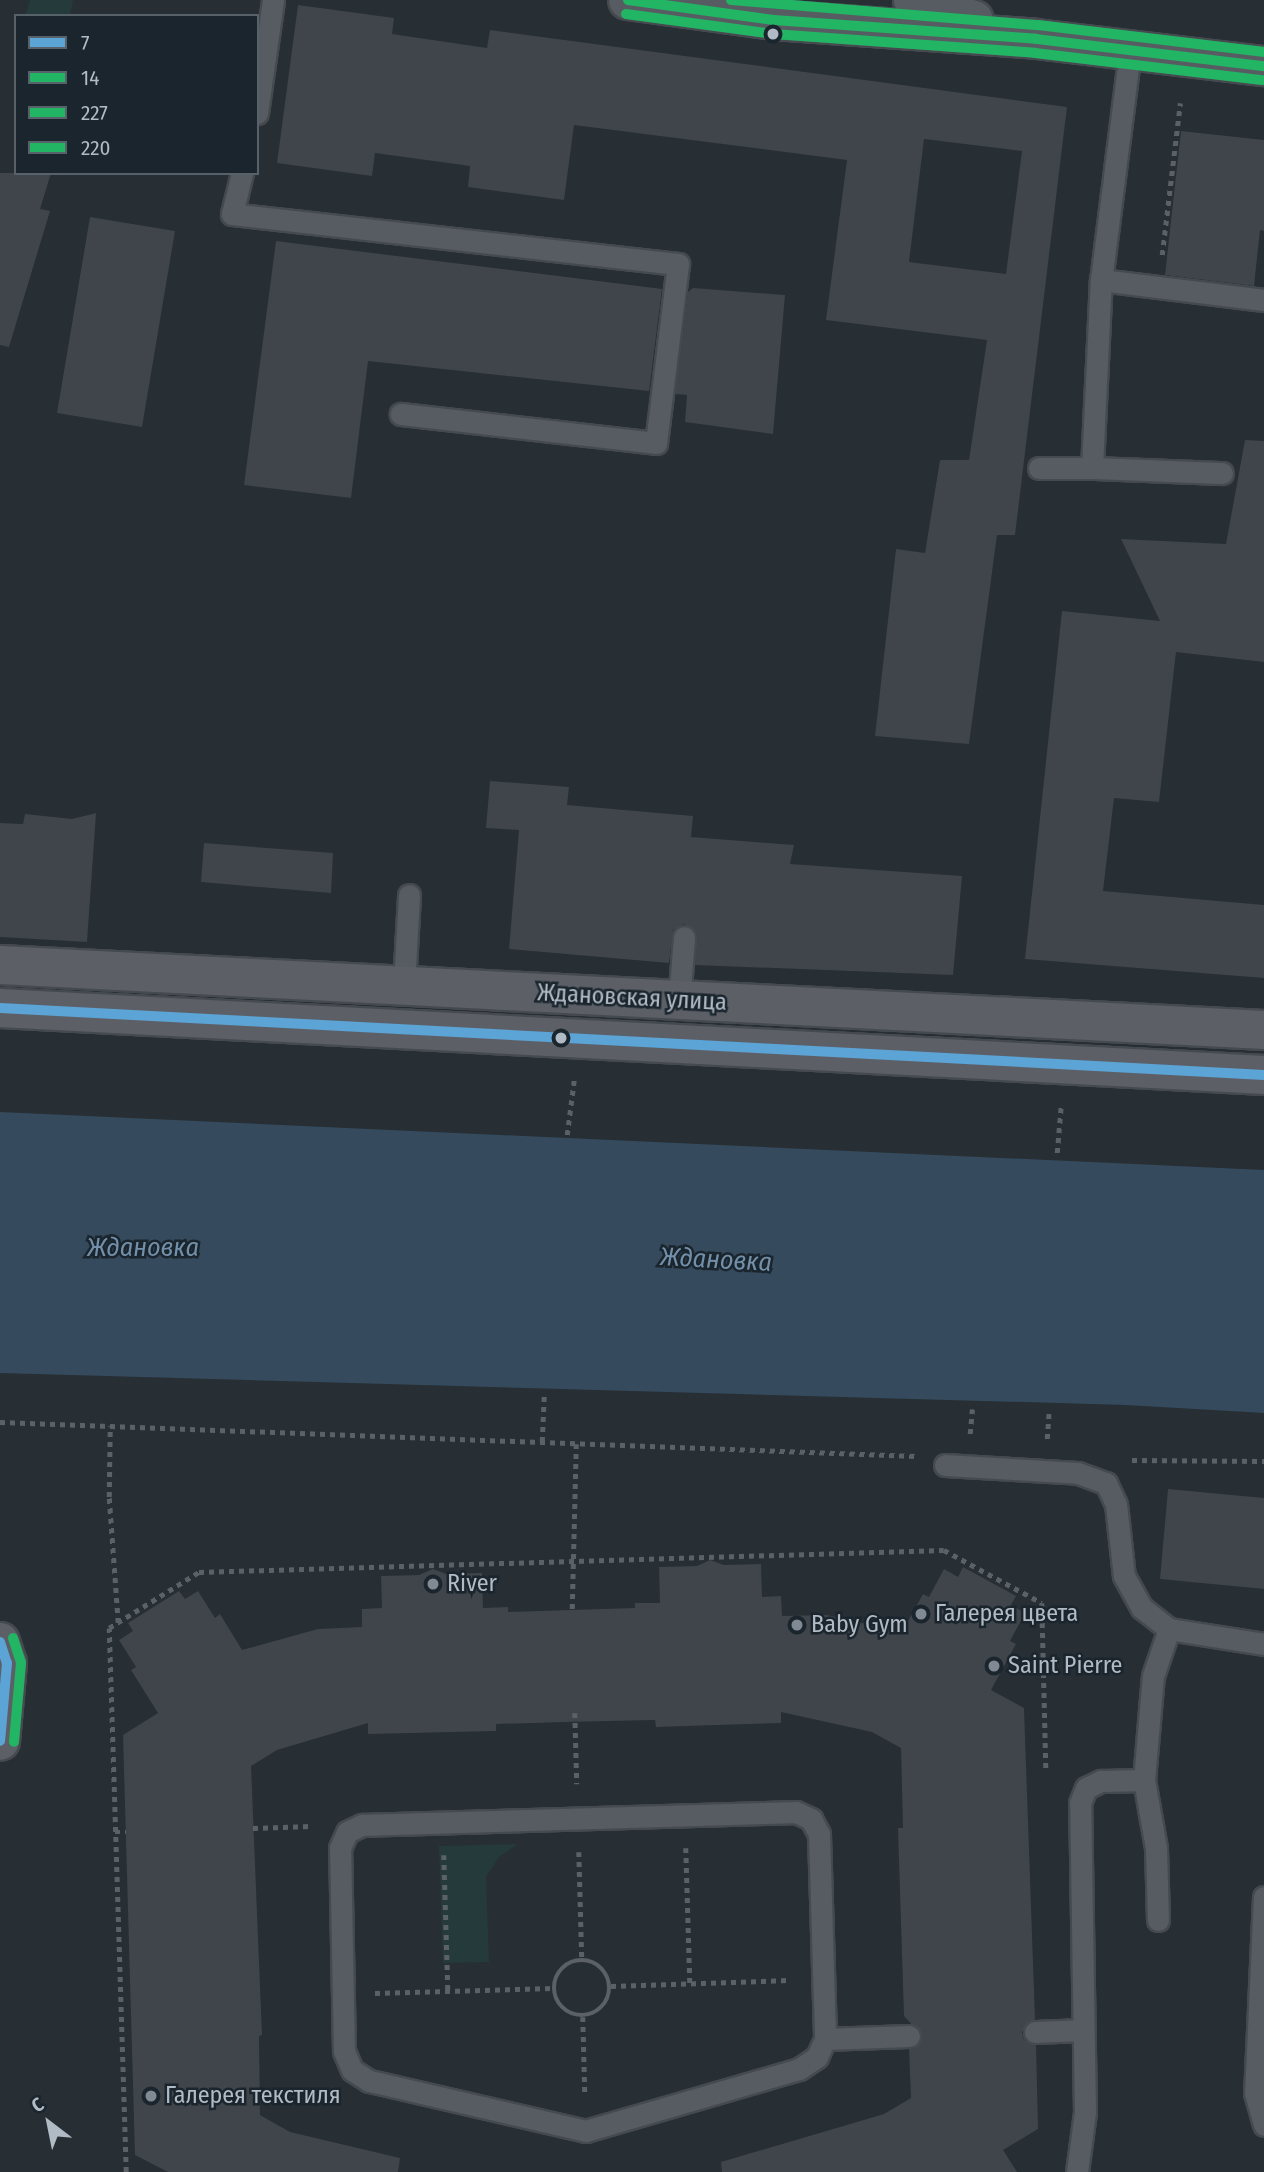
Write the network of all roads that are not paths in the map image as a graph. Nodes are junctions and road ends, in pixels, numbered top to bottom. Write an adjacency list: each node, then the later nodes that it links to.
1 (272, 0): 7 (lane)
2 (628, 0): 4 (street)
3 (913, 0): 4 (street)
4 (1036, 39): 5 (street)
5 (1130, 51): 6 (street); 9 (lane)
6 (1264, 66)
7 (259, 98)
8 (242, 175): 11 (lane)
9 (1101, 280): 10 (lane); 13 (lane)
10 (1264, 300)
11 (401, 414)
12 (1039, 468): 13 (lane)
13 (1092, 468): 14 (lane)
14 (1222, 473)
15 (409, 895): 18 (lane)
16 (684, 937): 19 (lane)
17 (0, 965): 18 (main road, Ждановская улица)
18 (404, 985): 19 (main road, Ждановская улица)
19 (679, 1001): 21 (main road, Ждановская улица)
20 (0, 1008): 22 (main road, Ждановская улица)
21 (1264, 1030)
22 (1264, 1075)
23 (945, 1465): 24 (lane)
24 (1169, 1629): 26 (lane); 28 (lane)
25 (0, 1642): 27 (main road)
26 (1264, 1644)
27 (0, 1741)
28 (1144, 1780): 30 (lane); 31 (lane)
29 (1264, 1897): 35 (lane)
30 (1158, 1920)
31 (1082, 2030): 32 (lane); 36 (lane)
32 (1035, 2032)
33 (909, 2036): 34 (lane)
34 (825, 2039): 34 (lane)
35 (1264, 2125)
36 (1077, 2172)

